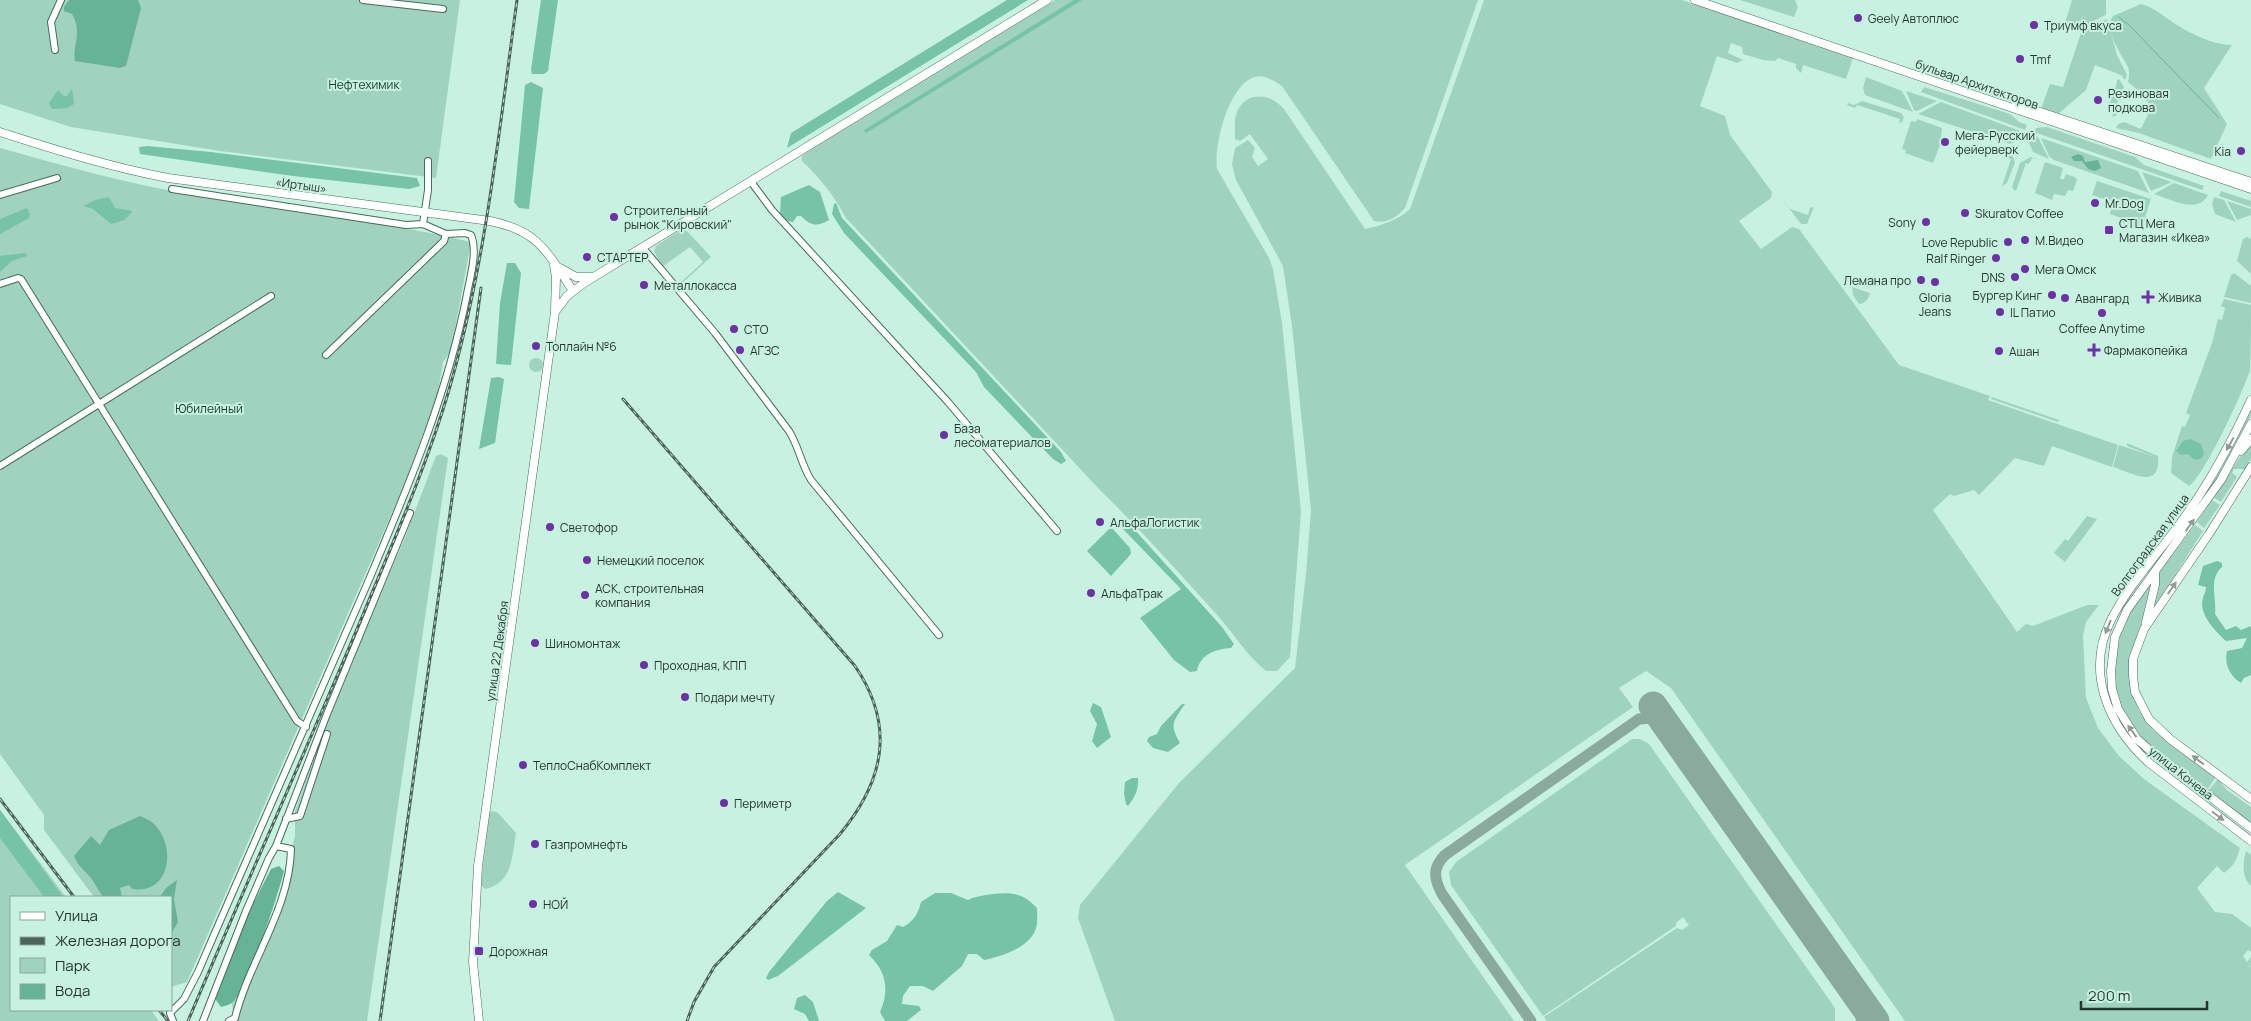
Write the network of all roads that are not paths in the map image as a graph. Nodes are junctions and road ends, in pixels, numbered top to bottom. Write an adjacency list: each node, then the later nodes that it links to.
1 (61, 0): 8 (street)
2 (363, 0): 7 (street)
3 (1047, 0): 12 (main road)
4 (1695, 0): 6 (main road, бульвар Архитекторов)
5 (1705, 0): 6 (main road, бульвар Архитекторов)
6 (1716, 4): 13 (main road, бульвар Архитекторов); 15 (main road, бульвар Архитекторов)
7 (444, 9)
8 (55, 50)
9 (0, 132): 17 (main road, «Иртыш»)
10 (428, 161): 17 (street)
11 (57, 178): 16 (street)
12 (752, 182): 20 (main road); 38 (street)
13 (2251, 182)
14 (172, 189): 18 (street)
15 (2251, 190)
16 (0, 195)
17 (425, 212): 18 (street); 21 (main road, «Иртыш»)
18 (423, 224): 19 (street)
19 (446, 234): 27 (street); 44 (street)
20 (643, 248): 22 (main road); 41 (street)
21 (552, 259): 22 (main road); 24 (main road, «Иртыш»); 26 (main road, улица 22 Декабря)
22 (597, 276): 24 (main road)
23 (0, 284): 29 (street)
24 (573, 292): 26 (main road)
25 (270, 296): 29 (street)
26 (555, 312): 54 (main road, улица 22 Декабря)
27 (326, 355)
28 (2251, 400): 35 (main road, Волгоградская улица, one-way to 35)
29 (100, 404): 33 (street); 44 (street)
30 (2251, 424): 32 (main road, Волгоградская улица)
31 (2251, 439): 32 (main road)
32 (2231, 464): 36 (main road, Волгоградская улица)
33 (0, 466)
34 (2251, 467): 40 (main road, one-way to 34)
35 (2196, 501): 36 (street); 43 (main road, Волгоградская улица, one-way to 43)
36 (2203, 506): 39 (main road, Волгоградская улица, one-way to 36)
37 (410, 513): 47 (street)
38 (1057, 531)
39 (2155, 571): 40 (main road); 42 (main road, Волгоградская улица)
40 (2144, 629): 46 (main road, one-way to 40)
41 (939, 635)
42 (2118, 709): 48 (main road, улица Конева, one-way to 42)
43 (2109, 711): 49 (main road, улица Конева, one-way to 49)
44 (306, 727): 51 (street)
45 (327, 734): 47 (street)
46 (2251, 799)
47 (286, 820): 50 (street)
48 (2251, 828)
49 (2251, 841)
50 (276, 846): 52 (street); 53 (street)
51 (173, 1021)
52 (203, 1021)
53 (229, 1021)
54 (479, 1021)

